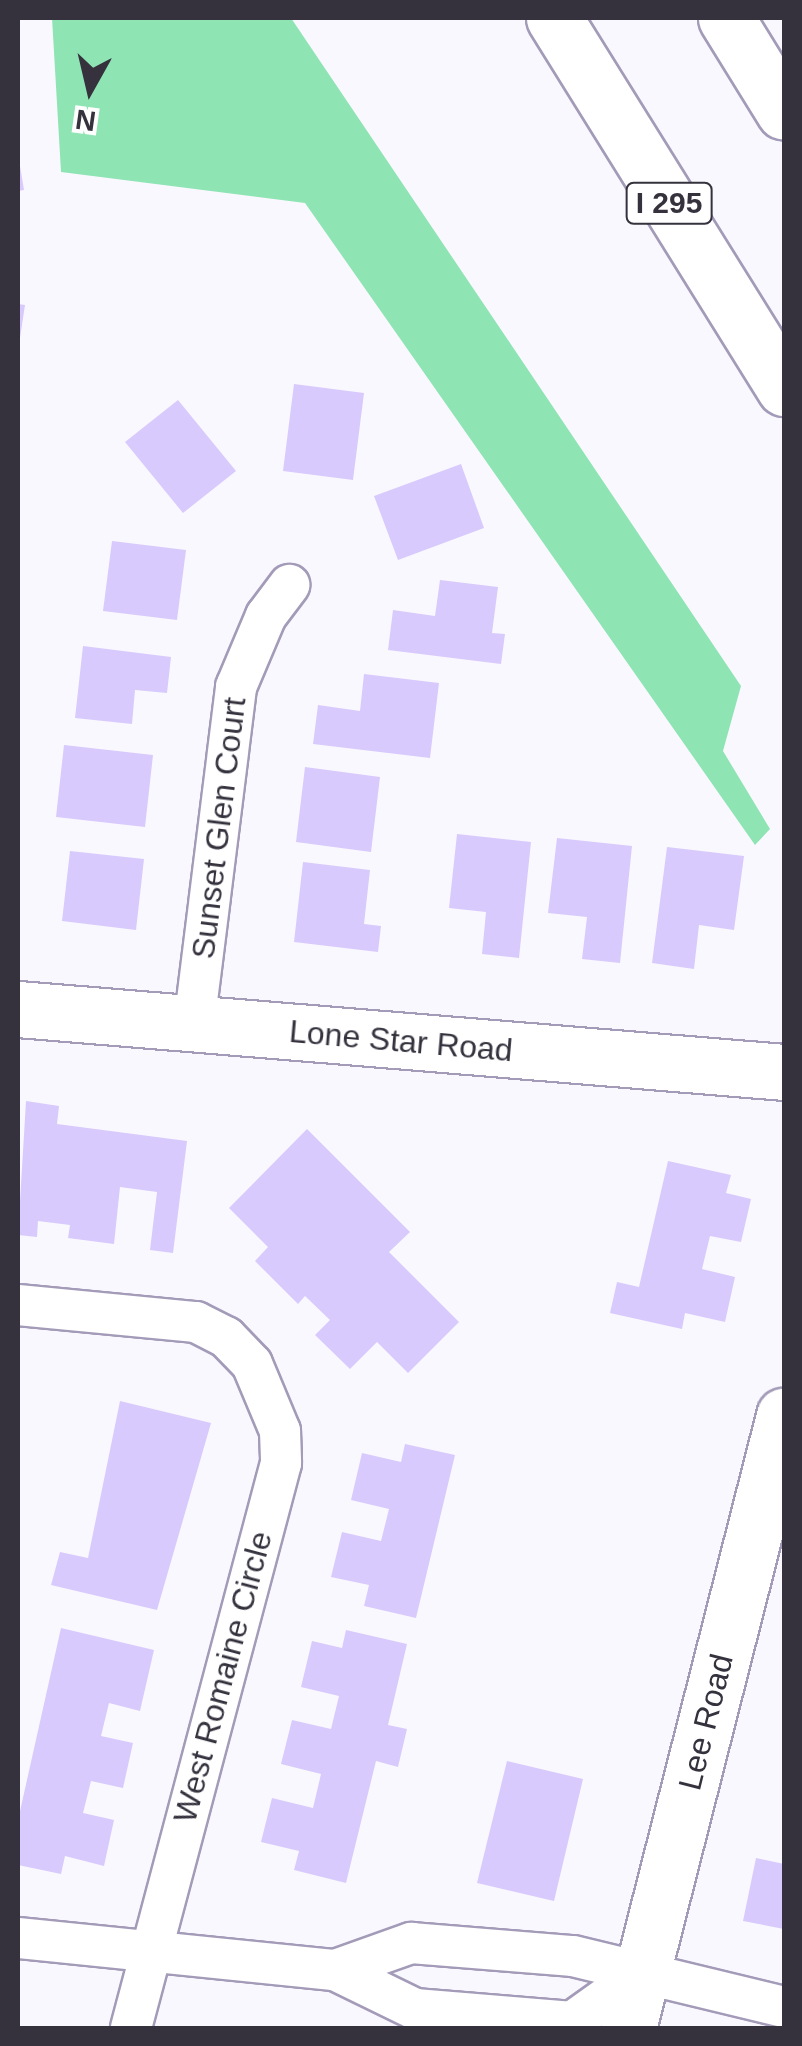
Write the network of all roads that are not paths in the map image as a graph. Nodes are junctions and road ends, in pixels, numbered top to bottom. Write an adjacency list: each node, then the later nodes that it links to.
1 (554, 18): 4 (main road, I 295)
2 (726, 18): 3 (main road)
3 (784, 112)
4 (784, 388)
5 (289, 584): 7 (street, Sunset Glen Court)
6 (18, 1009): 7 (main road, Lone Star Road)
7 (194, 1025): 8 (main road, Lone Star Road)
8 (784, 1072)
9 (18, 1305): 12 (street, West Romaine Circle)
10 (784, 1416): 14 (main road, Lee Road)
11 (18, 1938): 12 (street)
12 (150, 1949): 13 (street); 16 (street, West Romaine Circle)
13 (335, 1970): 14 (street); 14 (street)
14 (642, 1972): 15 (street); 17 (main road, Lee Road)
15 (784, 2006)
16 (131, 2028)
17 (628, 2028)

